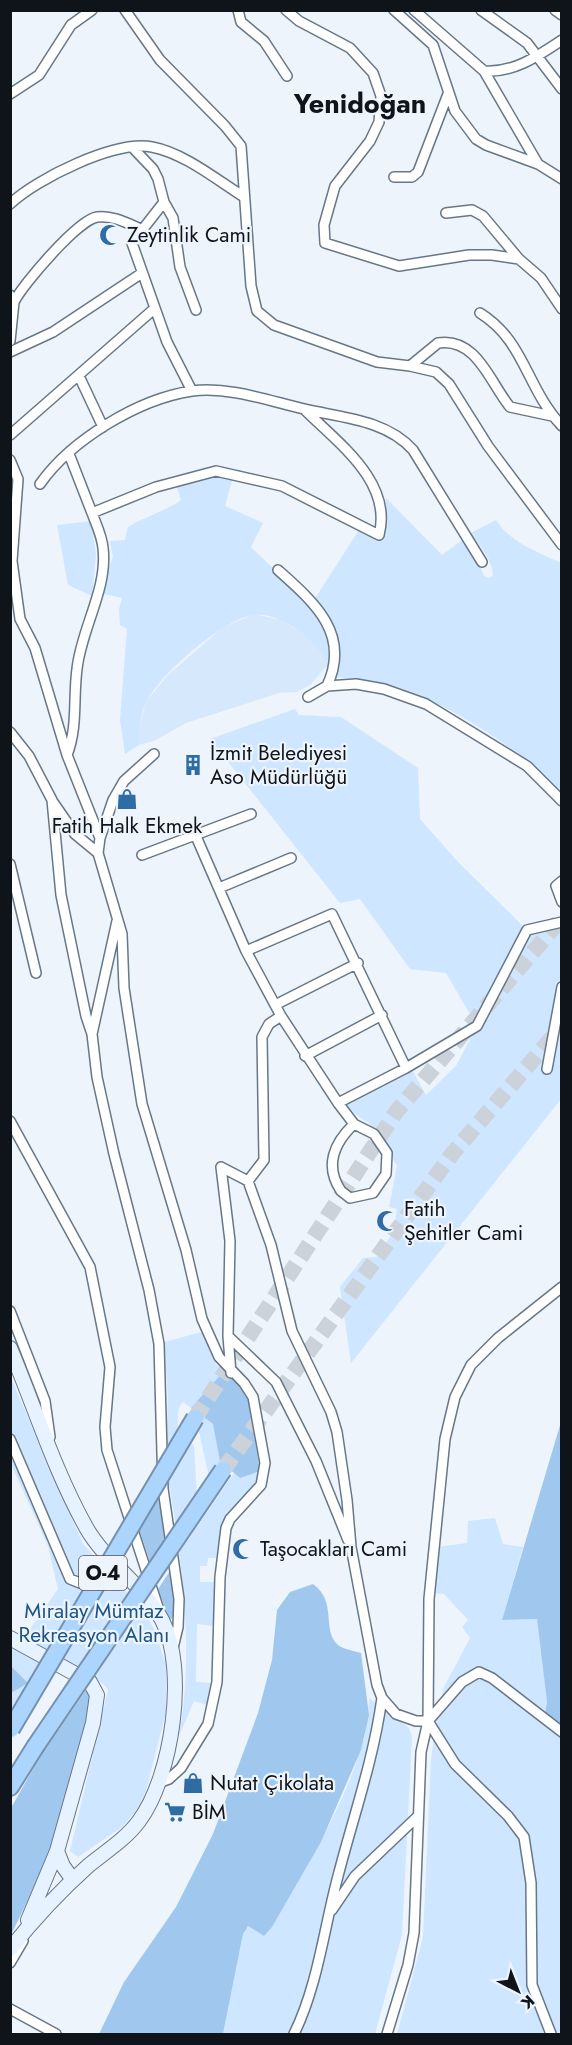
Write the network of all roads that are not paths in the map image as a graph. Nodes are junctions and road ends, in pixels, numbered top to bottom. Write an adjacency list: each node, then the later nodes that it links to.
1 (92, 10): 15 (street)
2 (125, 10): 23 (street)
3 (238, 10): 13 (street)
4 (286, 10): 28 (street)
5 (394, 10): 16 (street)
6 (414, 10): 12 (street)
7 (481, 10): 11 (street)
8 (555, 10): 9 (street)
9 (561, 15)
10 (561, 40): 11 (street)
11 (538, 56): 12 (street); 14 (street)
12 (484, 71): 18 (street)
13 (287, 76)
14 (561, 89)
15 (10, 94)
16 (448, 94): 18 (street); 19 (street)
17 (132, 147): 21 (street); 23 (street); 24 (street)
18 (538, 164): 20 (street)
19 (394, 177)
20 (561, 178)
21 (24, 191): 22 (street); 25 (street)
22 (10, 192)
23 (244, 197): 38 (street)
24 (164, 202): 27 (street); 33 (street)
25 (10, 204)
26 (446, 213): 28 (street)
27 (141, 229): 29 (street); 30 (street)
28 (519, 259): 32 (street)
29 (142, 273): 31 (street); 37 (street)
30 (12, 298): 35 (street)
31 (154, 309): 39 (street); 40 (street)
32 (561, 309)
33 (196, 310)
34 (480, 313): 42 (street)
35 (11, 318): 36 (street)
36 (10, 340)
37 (10, 352)
38 (410, 366): 42 (street); 50 (street)
39 (79, 376): 44 (street); 45 (street)
40 (192, 391): 41 (street); 44 (street)
41 (305, 410): 49 (street); 51 (street)
42 (552, 416): 43 (street)
43 (561, 426)
44 (103, 427): 46 (street)
45 (10, 435)
46 (69, 454): 48 (street); 49 (street)
47 (10, 460): 53 (street)
48 (40, 484)
49 (93, 513): 58 (street)
50 (561, 545)
51 (482, 562)
52 (278, 570): 54 (street)
53 (11, 571): 58 (street)
54 (327, 686): 55 (street); 60 (street)
55 (308, 697)
56 (10, 732): 59 (street)
57 (154, 754): 63 (street)
58 (67, 755): 63 (street)
59 (52, 800): 64 (street); 80 (street)
60 (561, 801)
61 (250, 814): 62 (street)
62 (195, 834): 65 (street); 69 (street)
63 (100, 838): 64 (street)
64 (98, 853): 71 (street)
65 (142, 855)
66 (291, 858): 69 (street)
67 (10, 864): 75 (street)
68 (561, 881): 70 (street)
69 (219, 888): 73 (street)
70 (561, 902)
71 (118, 918): 80 (street); 92 (street)
72 (561, 922): 82 (street)
73 (246, 951): 74 (street); 77 (street)
74 (358, 963): 77 (street); 78 (street)
75 (36, 973)
76 (561, 987): 83 (street)
77 (275, 1005): 79 (street)
78 (382, 1015): 81 (street); 82 (street)
79 (281, 1016): 81 (street); 87 (street)
80 (92, 1034): 101 (street)
81 (305, 1056): 84 (street)
82 (406, 1068): 84 (street)
83 (547, 1069)
84 (338, 1104): 86 (street)
85 (10, 1121): 99 (street)
86 (354, 1124): 86 (street)
87 (248, 1181): 90 (street); 97 (street)
88 (561, 1287): 103 (street)
89 (10, 1311): 95 (street)
90 (228, 1336): 92 (street); 97 (street)
91 (10, 1348): 95 (main road)
92 (231, 1373): 106 (street)
93 (195, 1418): 104 (highway, O-4, bridge)
94 (10, 1439): 98 (street)
95 (51, 1448): 98 (main road)
96 (223, 1470): 107 (highway, O-4, bridge)
97 (351, 1547): 102 (street)
98 (110, 1558): 99 (main road)
99 (162, 1620): 101 (main road)
100 (10, 1638): 109 (main road)
101 (173, 1648): 106 (main road)
102 (382, 1698): 103 (street); 112 (street)
103 (428, 1721): 105 (street); 108 (street); 120 (street)
104 (11, 1730)
105 (561, 1731)
106 (158, 1783): 110 (main road)
107 (10, 1787)
108 (417, 1817): 112 (street); 119 (street)
109 (57, 1851): 110 (main road); 113 (main road)
110 (73, 1880): 111 (main road)
111 (38, 1916): 113 (main road); 115 (street)
112 (327, 1918): 118 (street)
113 (23, 1933): 114 (main road)
114 (10, 1949)
115 (10, 1963)
116 (10, 2009): 117 (street)
117 (56, 2034)
118 (294, 2034)
119 (387, 2034)
120 (551, 2034)

